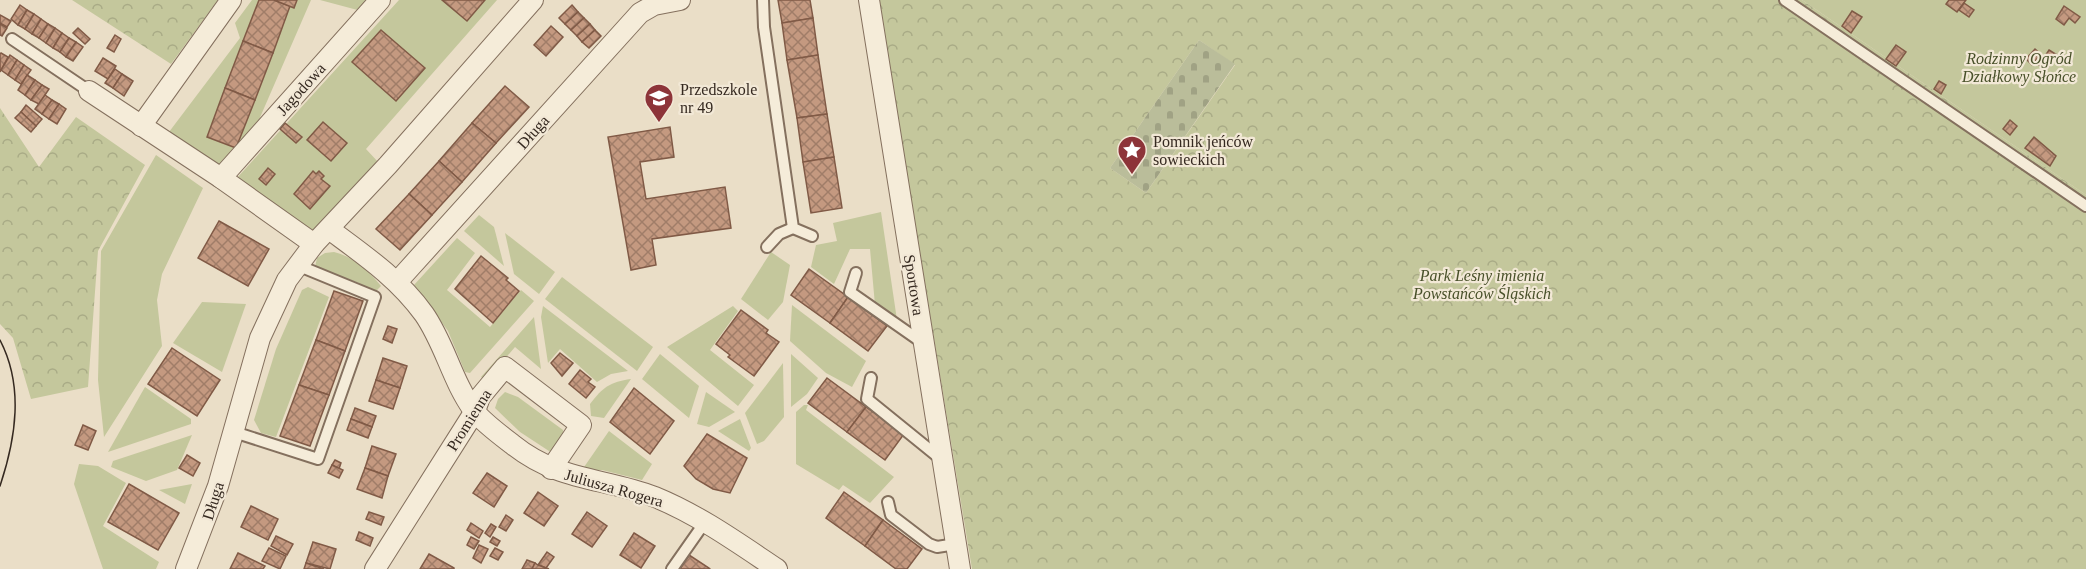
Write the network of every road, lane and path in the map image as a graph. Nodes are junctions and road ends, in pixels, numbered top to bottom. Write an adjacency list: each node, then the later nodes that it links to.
1 (231, 0): 10 (street)
2 (380, 0): 11 (street, Jagodowa)
3 (680, 0): 20 (street, Długa)
4 (763, 0): 13 (lane)
5 (869, 0): 21 (street, Sportowa)
6 (1785, 0): 12 (lane)
7 (528, 2): 14 (street, Długa)
8 (12, 39): 9 (lane)
9 (89, 91): 10 (street)
10 (141, 126): 11 (street)
11 (221, 178): 16 (street)
12 (2086, 206)
13 (793, 228): 15 (lane); 17 (lane)
14 (329, 229): 16 (street, Długa); 20 (street, Juliusza Rogera)
15 (812, 236)
16 (314, 244): 18 (street, Długa)
17 (767, 247)
18 (297, 265): 24 (street, Długa); 24 (lane)
19 (856, 273): 21 (lane)
20 (397, 282): 23 (street, Juliusza Rogera)
21 (923, 343): 25 (street, Sportowa)
22 (872, 378): 25 (lane)
23 (475, 411): 26 (street, Juliusza Rogera); 26 (street, Promienna); 31 (street, Promienna)
24 (234, 432): 30 (street, Długa)
25 (943, 460): 29 (street, Sportowa)
26 (551, 469): 28 (street, Juliusza Rogera)
27 (888, 502): 29 (lane)
28 (705, 522): 32 (lane); 33 (street, Juliusza Rogera)
29 (956, 544): 34 (street, Sportowa)
30 (186, 569)
31 (376, 569)
32 (672, 569)
33 (777, 569)
34 (960, 569)

